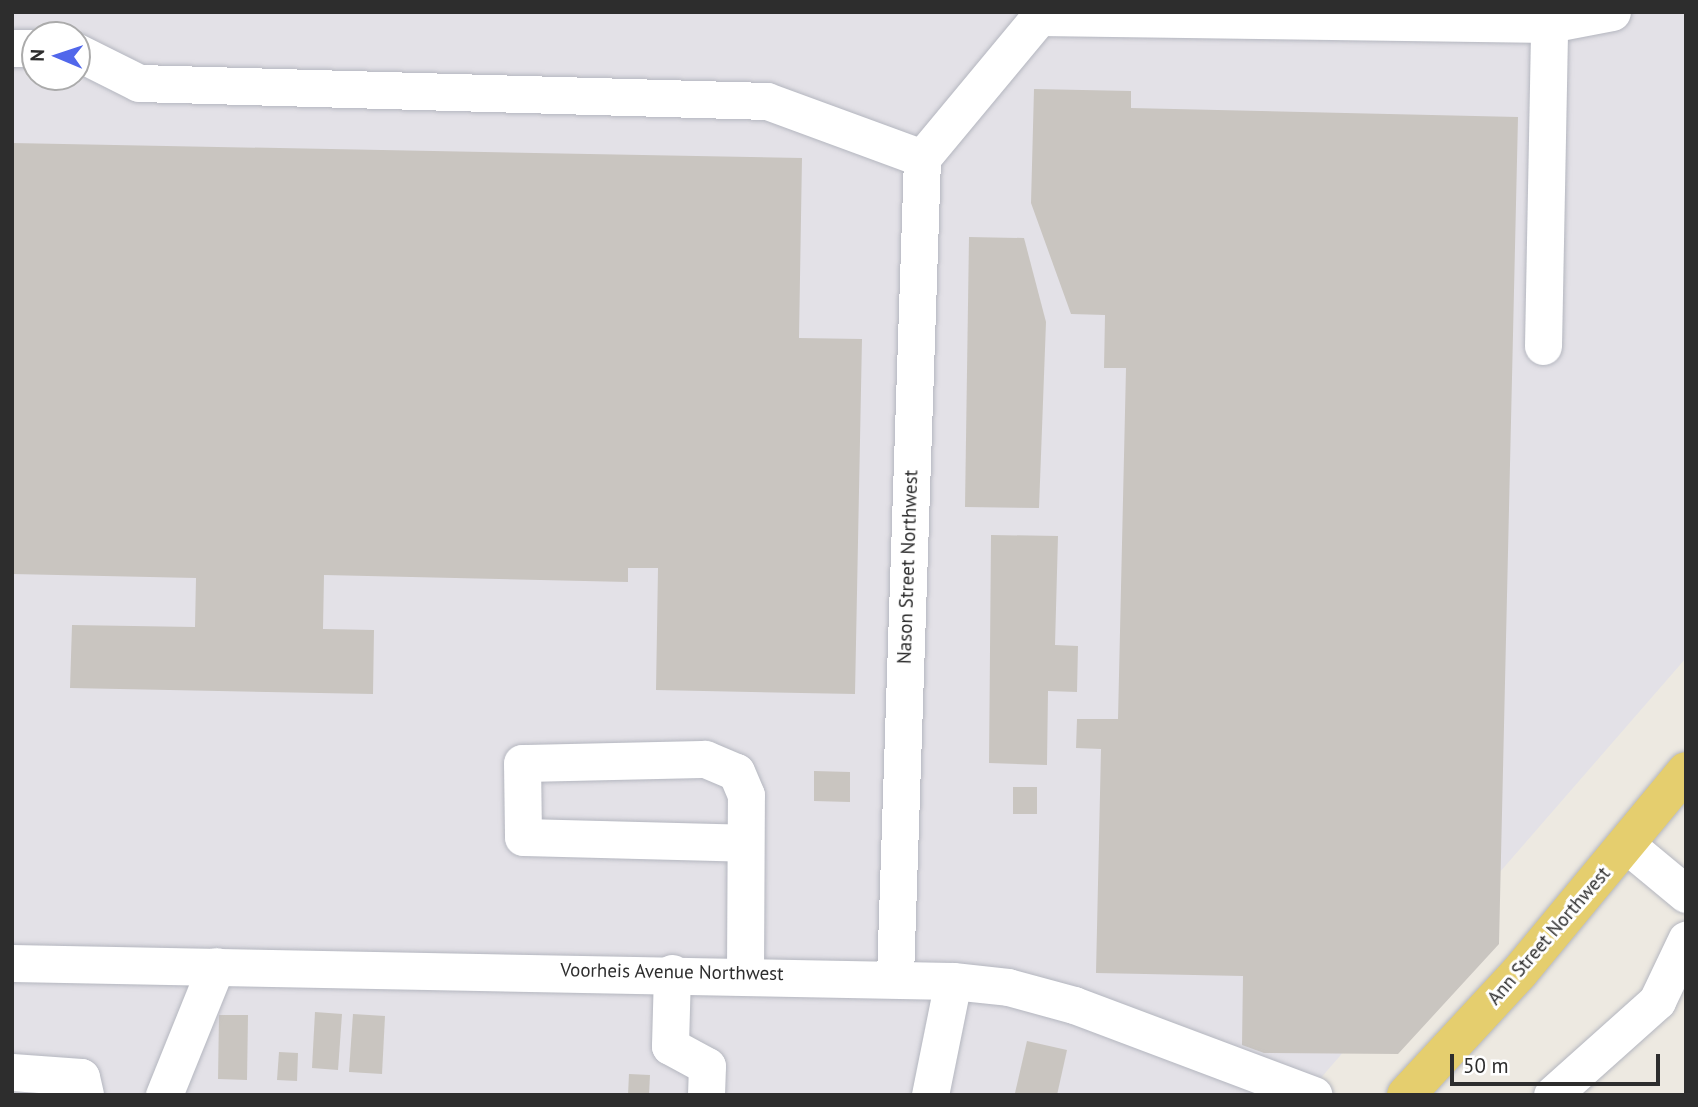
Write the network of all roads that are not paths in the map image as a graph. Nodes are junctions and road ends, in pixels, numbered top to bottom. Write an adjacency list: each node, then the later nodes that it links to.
1 (1612, 12): 2 (street)
2 (1549, 24): 4 (street); 5 (street)
3 (91, 59): 4 (street)
4 (922, 158): 15 (street, Nason Street Northwest)
5 (1543, 346)
6 (1686, 771): 8 (main road, Ann Street Northwest)
7 (746, 843): 7 (street); 14 (street)
8 (1627, 845): 9 (street); 23 (main road, Ann Street Northwest)
9 (1686, 894)
10 (1686, 940): 24 (street)
11 (12, 963): 12 (street, Voorheis Avenue Northwest)
12 (216, 966): 13 (street, Voorheis Avenue Northwest); 19 (street)
13 (672, 973): 14 (street, Voorheis Avenue Northwest); 20 (street)
14 (745, 973): 15 (street, Voorheis Avenue Northwest)
15 (895, 976): 16 (street, Voorheis Avenue Northwest)
16 (953, 981): 21 (street); 22 (street, Voorheis Avenue Northwest)
17 (12, 1072): 18 (street)
18 (85, 1095)
19 (164, 1095)
20 (706, 1095)
21 (930, 1095)
22 (1314, 1095)
23 (1406, 1095)
24 (1552, 1095)

